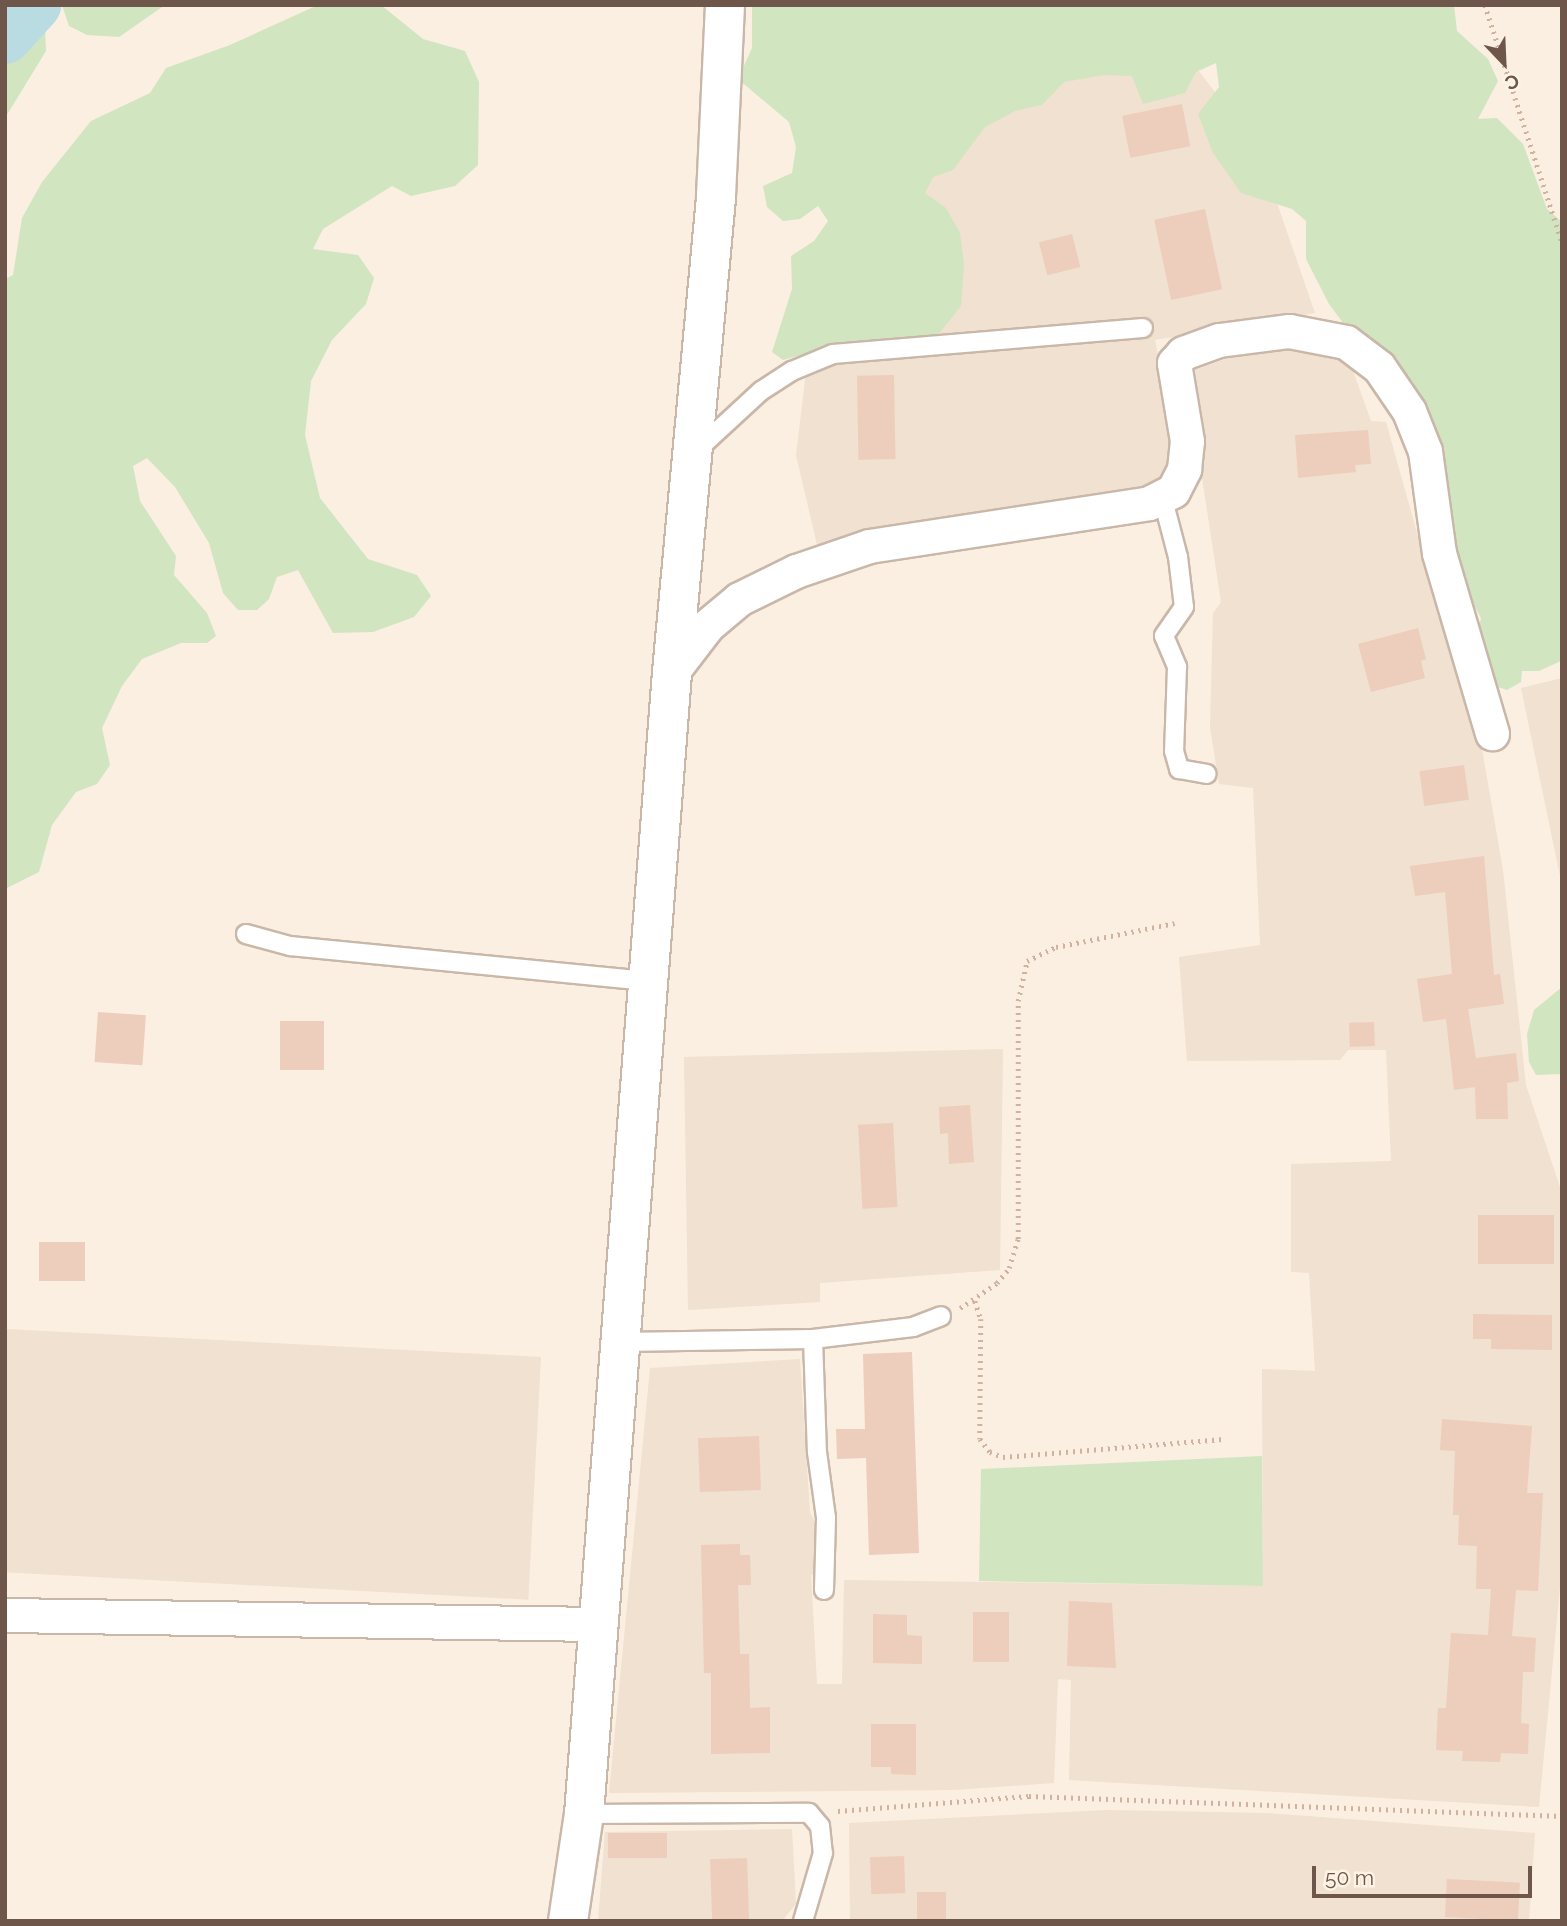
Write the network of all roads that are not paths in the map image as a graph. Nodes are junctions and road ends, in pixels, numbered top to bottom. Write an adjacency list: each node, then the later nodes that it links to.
1 (724, 5): 3 (street)
2 (1143, 328): 3 (lane)
3 (695, 452): 5 (street)
4 (1162, 496): 5 (street); 6 (street); 7 (lane)
5 (672, 672): 9 (street)
6 (1492, 733)
7 (1207, 774)
8 (246, 934): 9 (lane)
9 (649, 981): 12 (street)
10 (941, 1316): 11 (lane)
11 (813, 1339): 12 (lane); 13 (lane)
12 (622, 1342): 15 (street)
13 (824, 1590)
14 (5, 1615): 15 (street)
15 (599, 1624): 16 (street)
16 (584, 1814): 17 (street); 18 (lane)
17 (568, 1921)
18 (803, 1921)

